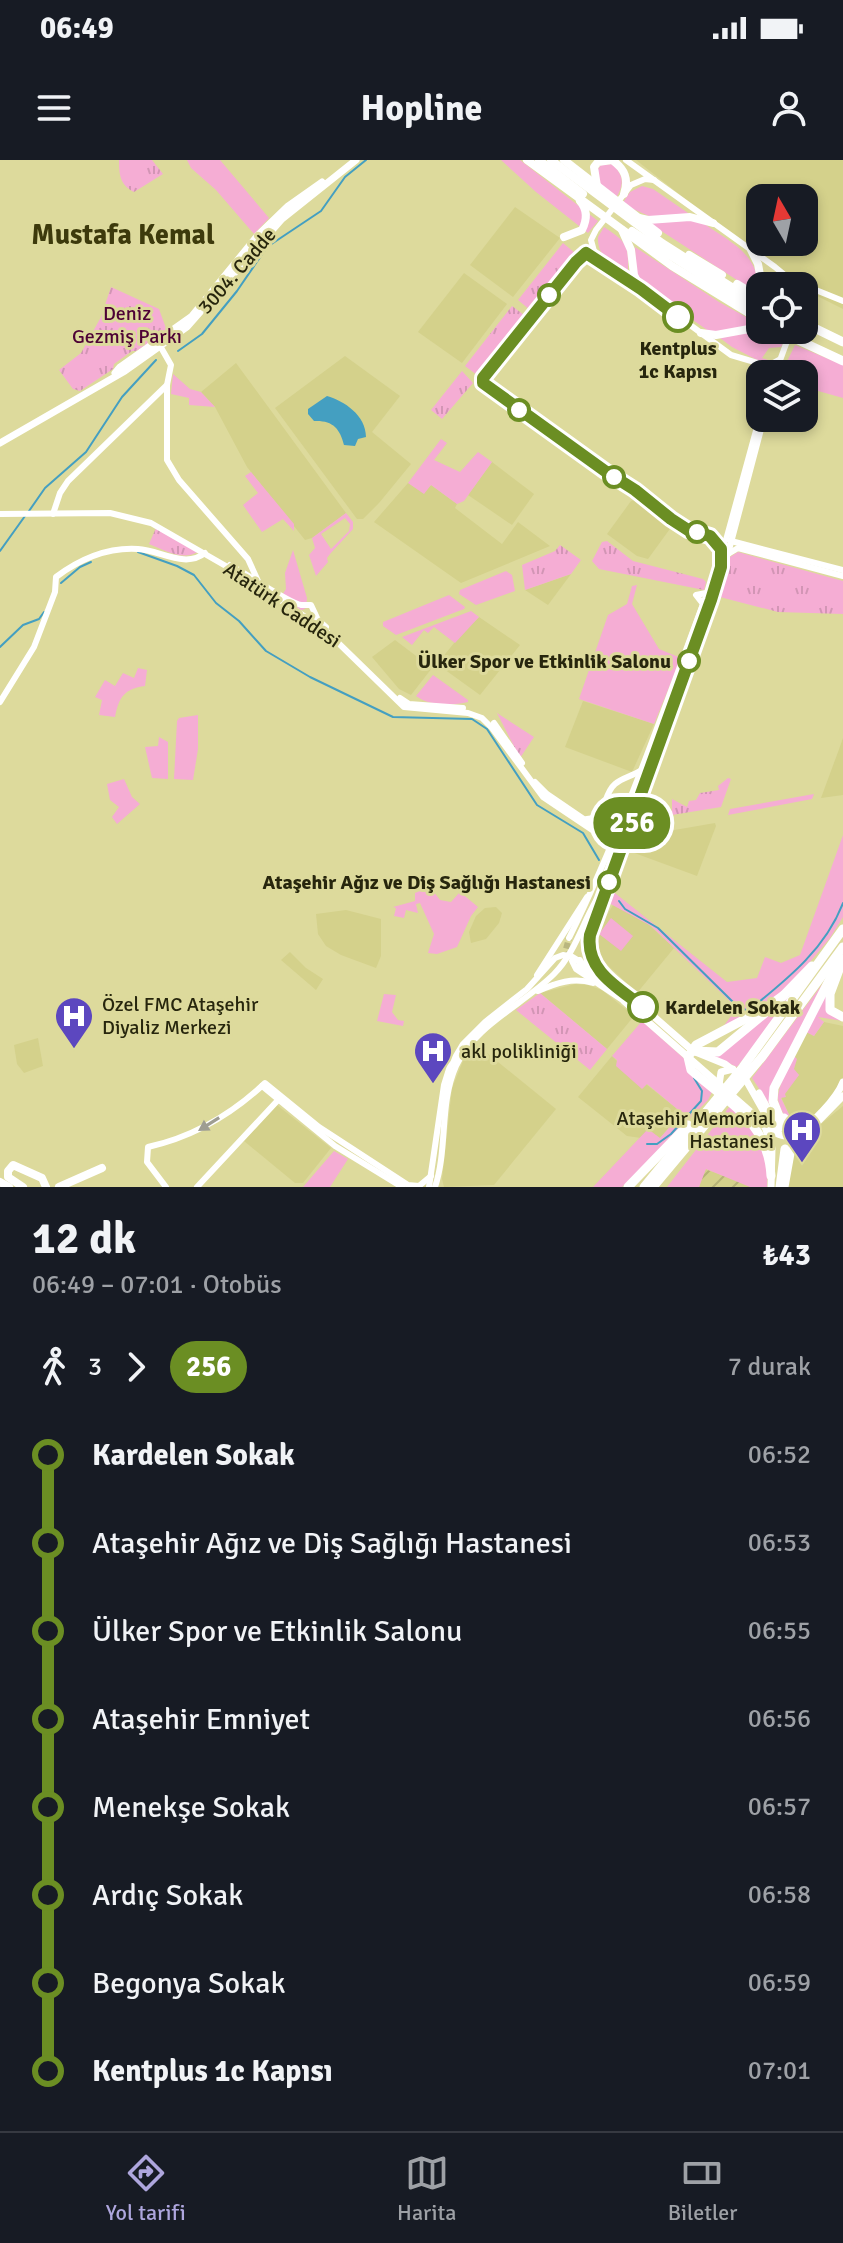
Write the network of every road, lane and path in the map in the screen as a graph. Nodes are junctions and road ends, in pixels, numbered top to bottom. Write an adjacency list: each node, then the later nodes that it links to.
1 (348, 160): 12 (main road, 3004. Cadde)
2 (356, 160): 12 (main road, 3004. Cadde)
3 (527, 160): 10 (highway)
4 (539, 160): 25 (highway)
5 (551, 160): 23 (highway)
6 (564, 160): 9 (highway)
7 (626, 160): 8 (main road)
8 (654, 180): 11 (main road); 14 (main road)
9 (597, 187): 11 (highway); 13 (highway)
10 (575, 194): 15 (highway); 16 (highway)
11 (624, 194): 20 (main road)
12 (288, 208): 31 (main road, 3004. Cadde); 31 (main road, 3004. Cadde)
13 (635, 216): 14 (highway); 21 (highway)
14 (713, 223): 17 (main road)
15 (622, 230): 20 (highway); 26 (highway)
16 (564, 237)
17 (746, 246)
18 (759, 256): 19 (main road)
19 (780, 272)
20 (641, 289): 29 (main road)
21 (746, 289)
22 (818, 292): 24 (main road)
23 (746, 296)
24 (843, 301)
25 (746, 304)
26 (746, 311)
27 (746, 330): 29 (highway)
28 (818, 331): 30 (highway)
29 (701, 333): 35 (main road)
30 (843, 343)
31 (159, 344): 37 (main road); 39 (main road, 3004. Cadde)
32 (785, 344): 36 (main road)
33 (812, 344): 34 (highway)
34 (843, 358)
35 (748, 360)
36 (779, 360)
37 (167, 385): 41 (main road); 48 (main road)
38 (758, 432): 42 (main road)
39 (0, 443)
40 (0, 513): 41 (main road, Atatürk Caddesi)
41 (53, 513): 43 (main road, Atatürk Caddesi)
42 (728, 540): 44 (main road); 45 (main road)
43 (206, 551): 48 (main road, Atatürk Caddesi); 52 (main road)
44 (728, 554): 46 (main road); 47 (main road)
45 (843, 570)
46 (843, 576)
47 (716, 580): 53 (main road); 56 (main road)
48 (258, 582): 49 (main road, Atatürk Caddesi); 51 (main road, Atatürk Caddesi)
49 (302, 605): 50 (main road); 51 (main road)
50 (313, 608): 51 (main road); 54 (main road, Atatürk Caddesi)
51 (302, 615): 55 (main road, Atatürk Caddesi)
52 (0, 702)
53 (641, 770): 54 (main road); 55 (main road)
54 (587, 819): 55 (main road, Atatürk Caddesi)
55 (610, 838): 56 (main road); 57 (main road); 57 (main road)
56 (622, 850): 58 (main road)
57 (607, 858): 59 (main road)
58 (609, 881): 63 (main road); 66 (main road)
59 (594, 888): 61 (main road); 67 (main road)
60 (843, 927): 70 (highway); 77 (highway)
61 (569, 938)
62 (843, 947): 77 (highway)
63 (568, 955): 65 (main road); 67 (main road); 69 (main road)
64 (843, 957): 72 (highway); 73 (highway)
65 (580, 963): 66 (main road); 68 (main road); 71 (main road)
66 (603, 976): 74 (main road)
67 (535, 982): 89 (main road)
68 (602, 986): 69 (main road); 71 (main road)
69 (531, 994): 101 (main road)
70 (784, 995): 74 (highway); 79 (highway)
71 (624, 1001): 76 (main road)
72 (843, 1017)
73 (794, 1048): 84 (highway); 85 (highway)
74 (693, 1051): 75 (main road)
75 (712, 1060): 76 (main road); 77 (main road)
76 (705, 1071): 79 (main road)
77 (743, 1072): 79 (main road); 82 (highway); 84 (main road); 85 (main road)
78 (843, 1082): 85 (main road)
79 (716, 1087): 83 (main road); 90 (highway)
80 (843, 1096): 85 (main road)
81 (280, 1098): 87 (main road); 98 (main road, one-way to 98); 99 (main road)
82 (716, 1103): 92 (highway); 93 (highway); 102 (highway)
83 (765, 1128): 85 (main road); 90 (main road)
84 (781, 1128)
85 (802, 1132): 86 (main road)
86 (785, 1151): 90 (main road); 105 (highway)
87 (372, 1165): 89 (main road); 100 (main road)
88 (102, 1168): 97 (highway)
89 (431, 1176): 101 (main road)
90 (771, 1176): 104 (main road)
91 (4, 1178): 94 (highway); 95 (highway); 96 (highway)
92 (652, 1183): 103 (highway)
93 (663, 1185)
94 (9, 1187)
95 (20, 1187)
96 (46, 1187)
97 (59, 1187)
98 (166, 1187)
99 (197, 1187)
100 (402, 1187)
101 (432, 1187)
102 (628, 1187)
103 (643, 1187)
104 (771, 1187)
105 (781, 1187)

